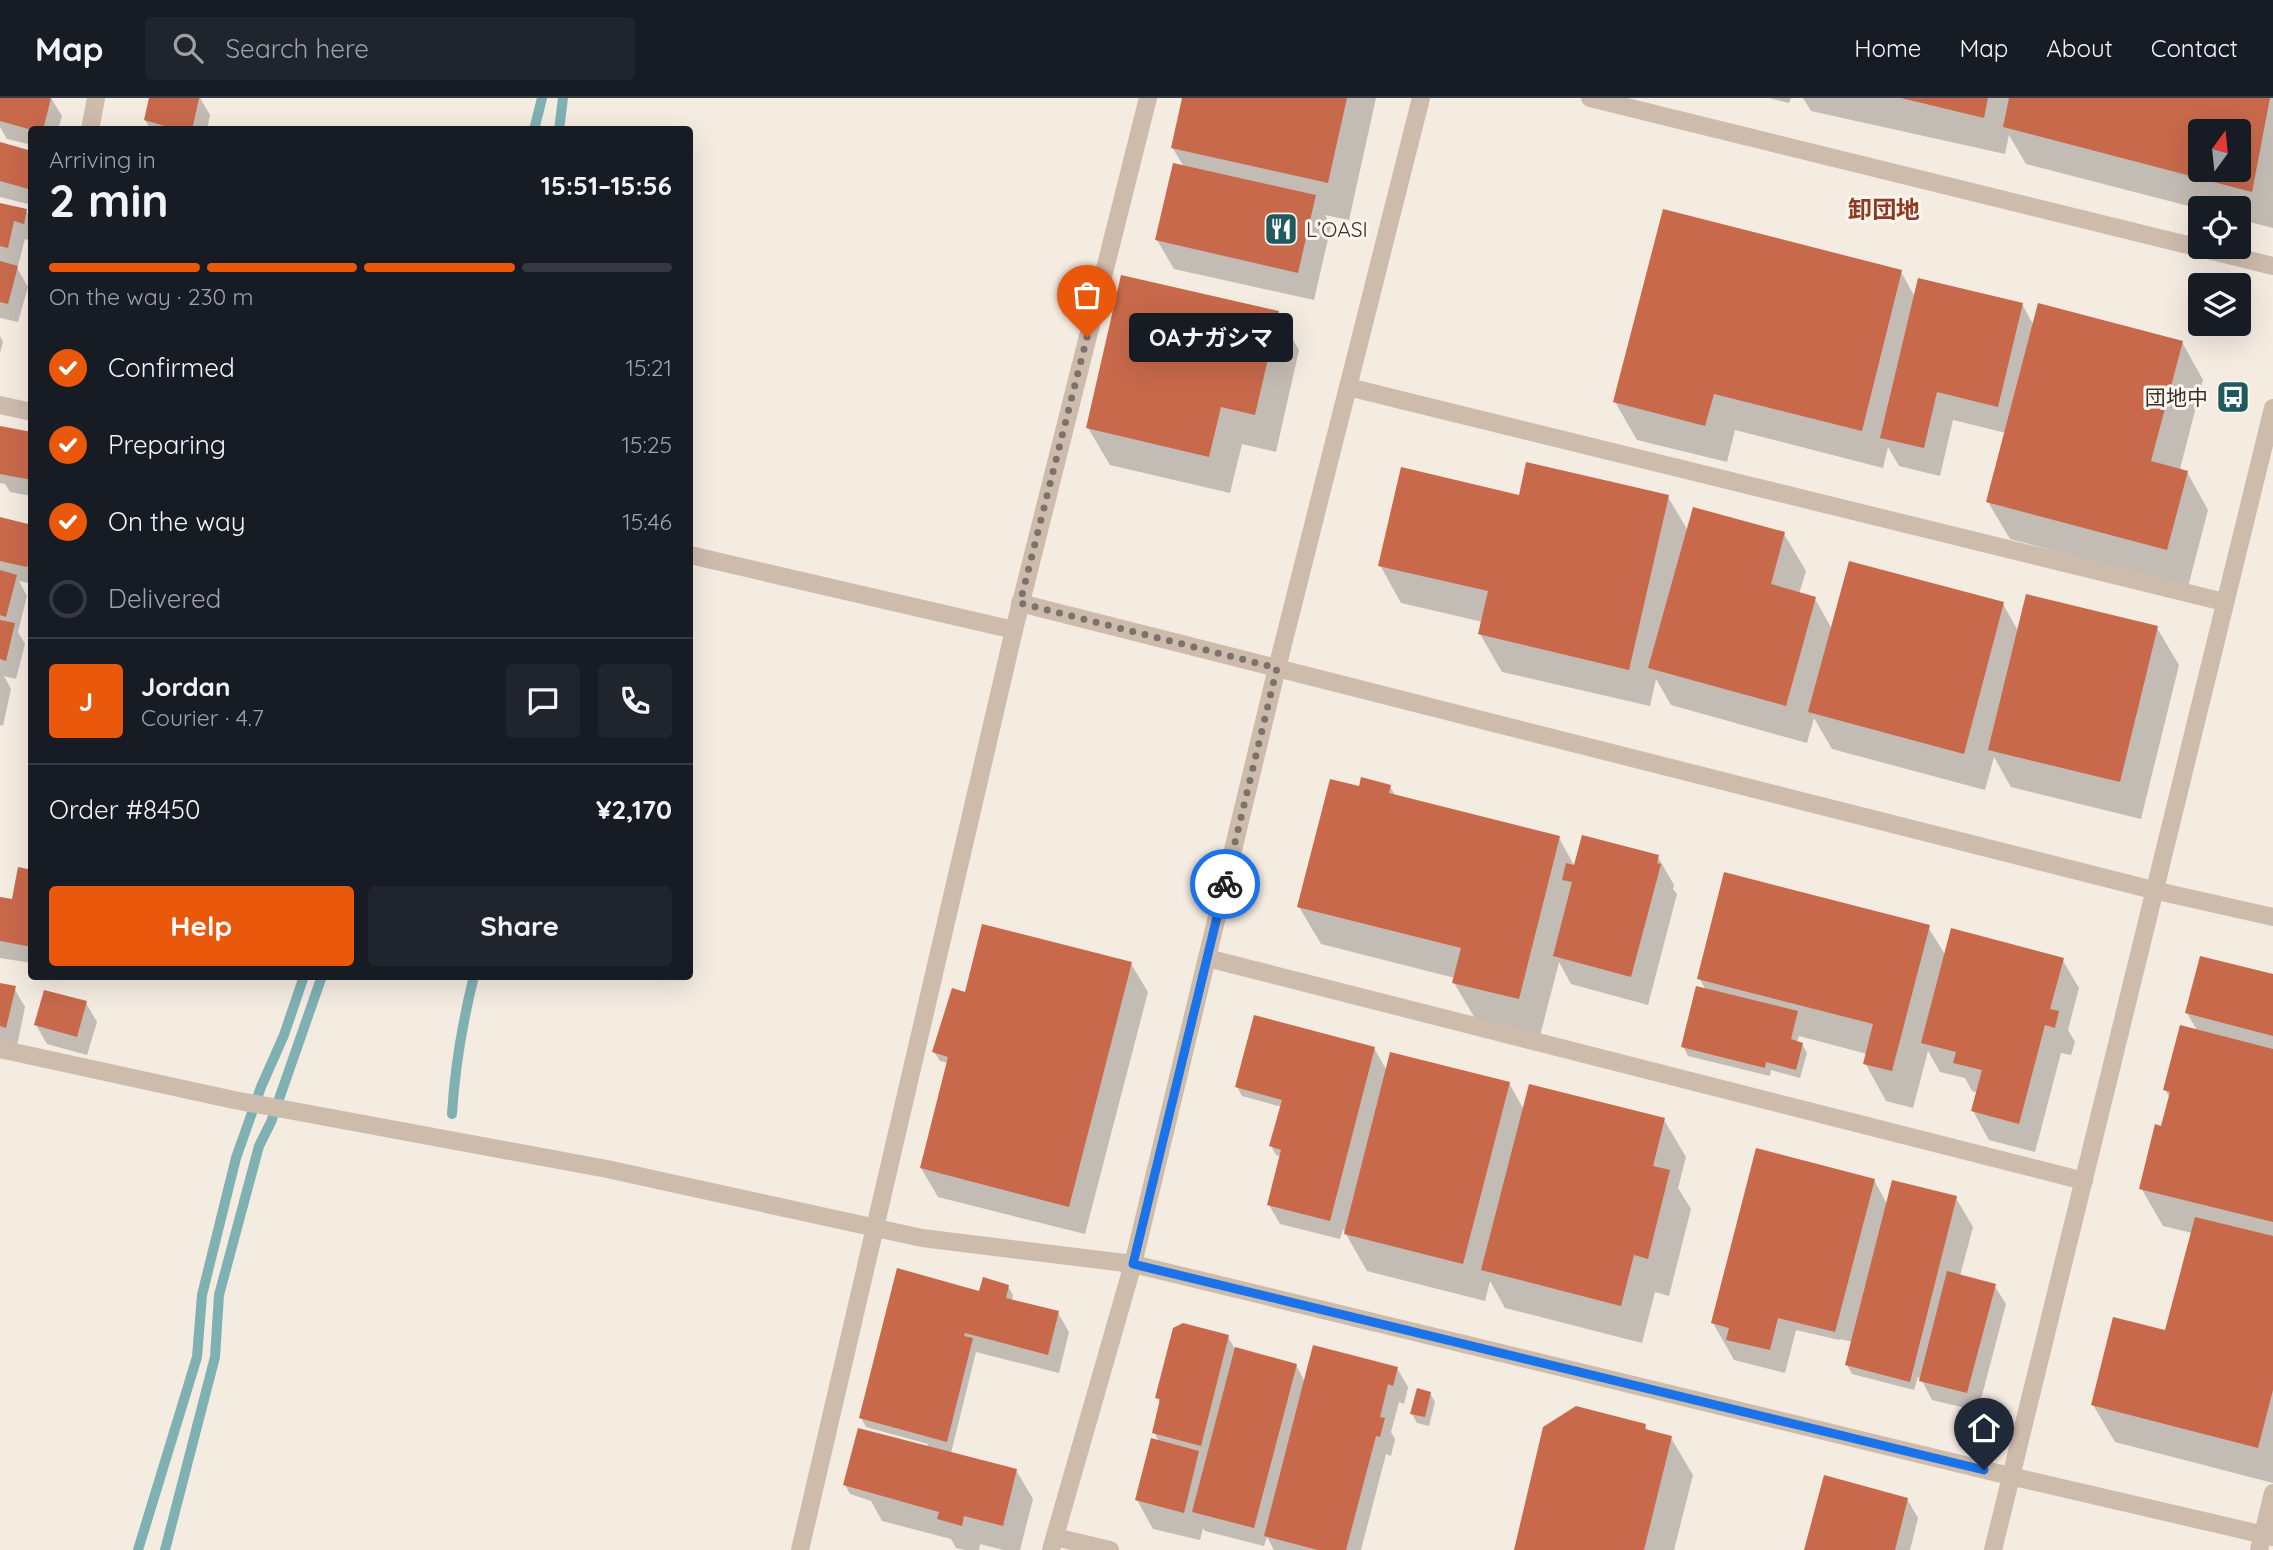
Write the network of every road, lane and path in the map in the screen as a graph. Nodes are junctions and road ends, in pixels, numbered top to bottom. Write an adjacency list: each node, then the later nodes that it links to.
1 (96, 98): 5 (street)
2 (1148, 98): 13 (street)
3 (1421, 98): 7 (street)
4 (1590, 98): 6 (street)
5 (91, 126)
6 (2273, 266)
7 (1348, 387): 12 (street); 15 (street)
8 (0, 405): 9 (street)
9 (28, 408)
10 (2273, 408): 12 (street)
11 (693, 556): 14 (street)
12 (2224, 602): 16 (street)
13 (1020, 603): 14 (street); 15 (street)
14 (1014, 629): 21 (street)
15 (1277, 668): 16 (street); 18 (street)
16 (2153, 890): 17 (street); 20 (street)
17 (2273, 917)
18 (1208, 958): 20 (street); 22 (street)
19 (0, 1049): 21 (street)
20 (2084, 1181): 23 (street)
21 (875, 1229): 22 (street); 27 (street)
22 (1133, 1264): 23 (street); 26 (street)
23 (2010, 1476): 25 (street); 29 (street)
24 (2273, 1493): 25 (street)
25 (2265, 1541)
26 (1053, 1543): 28 (street)
27 (800, 1550)
28 (1110, 1550)
29 (1993, 1550)

